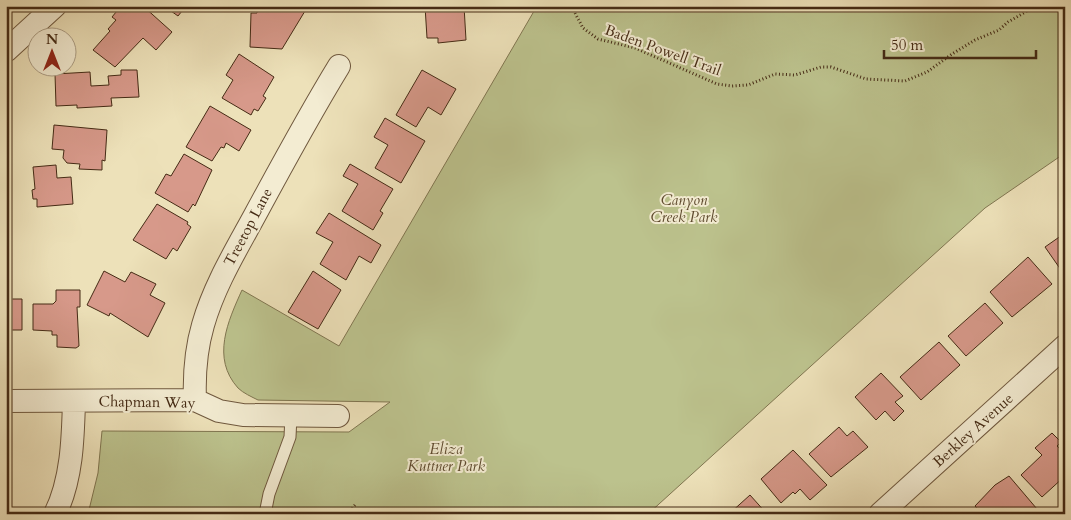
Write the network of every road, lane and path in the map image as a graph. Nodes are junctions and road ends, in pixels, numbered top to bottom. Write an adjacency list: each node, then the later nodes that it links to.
1 (55, 6): 4 (street)
2 (575, 6): 3 (path, Baden Powell Trail)
3 (1036, 6)
4 (6, 51)
5 (339, 66): 7 (street, Treetop Lane)
6 (1065, 346): 16 (street, Berkley Avenue)
7 (195, 400): 9 (street, Chapman Way); 10 (street, Chapman Way)
8 (6, 401): 9 (street, Chapman Way)
9 (74, 401): 13 (street)
10 (291, 416): 11 (street, Chapman Way); 14 (lane)
11 (338, 416)
12 (356, 505): 15 (path)
13 (55, 514)
14 (265, 514)
15 (348, 514)
16 (880, 514)

